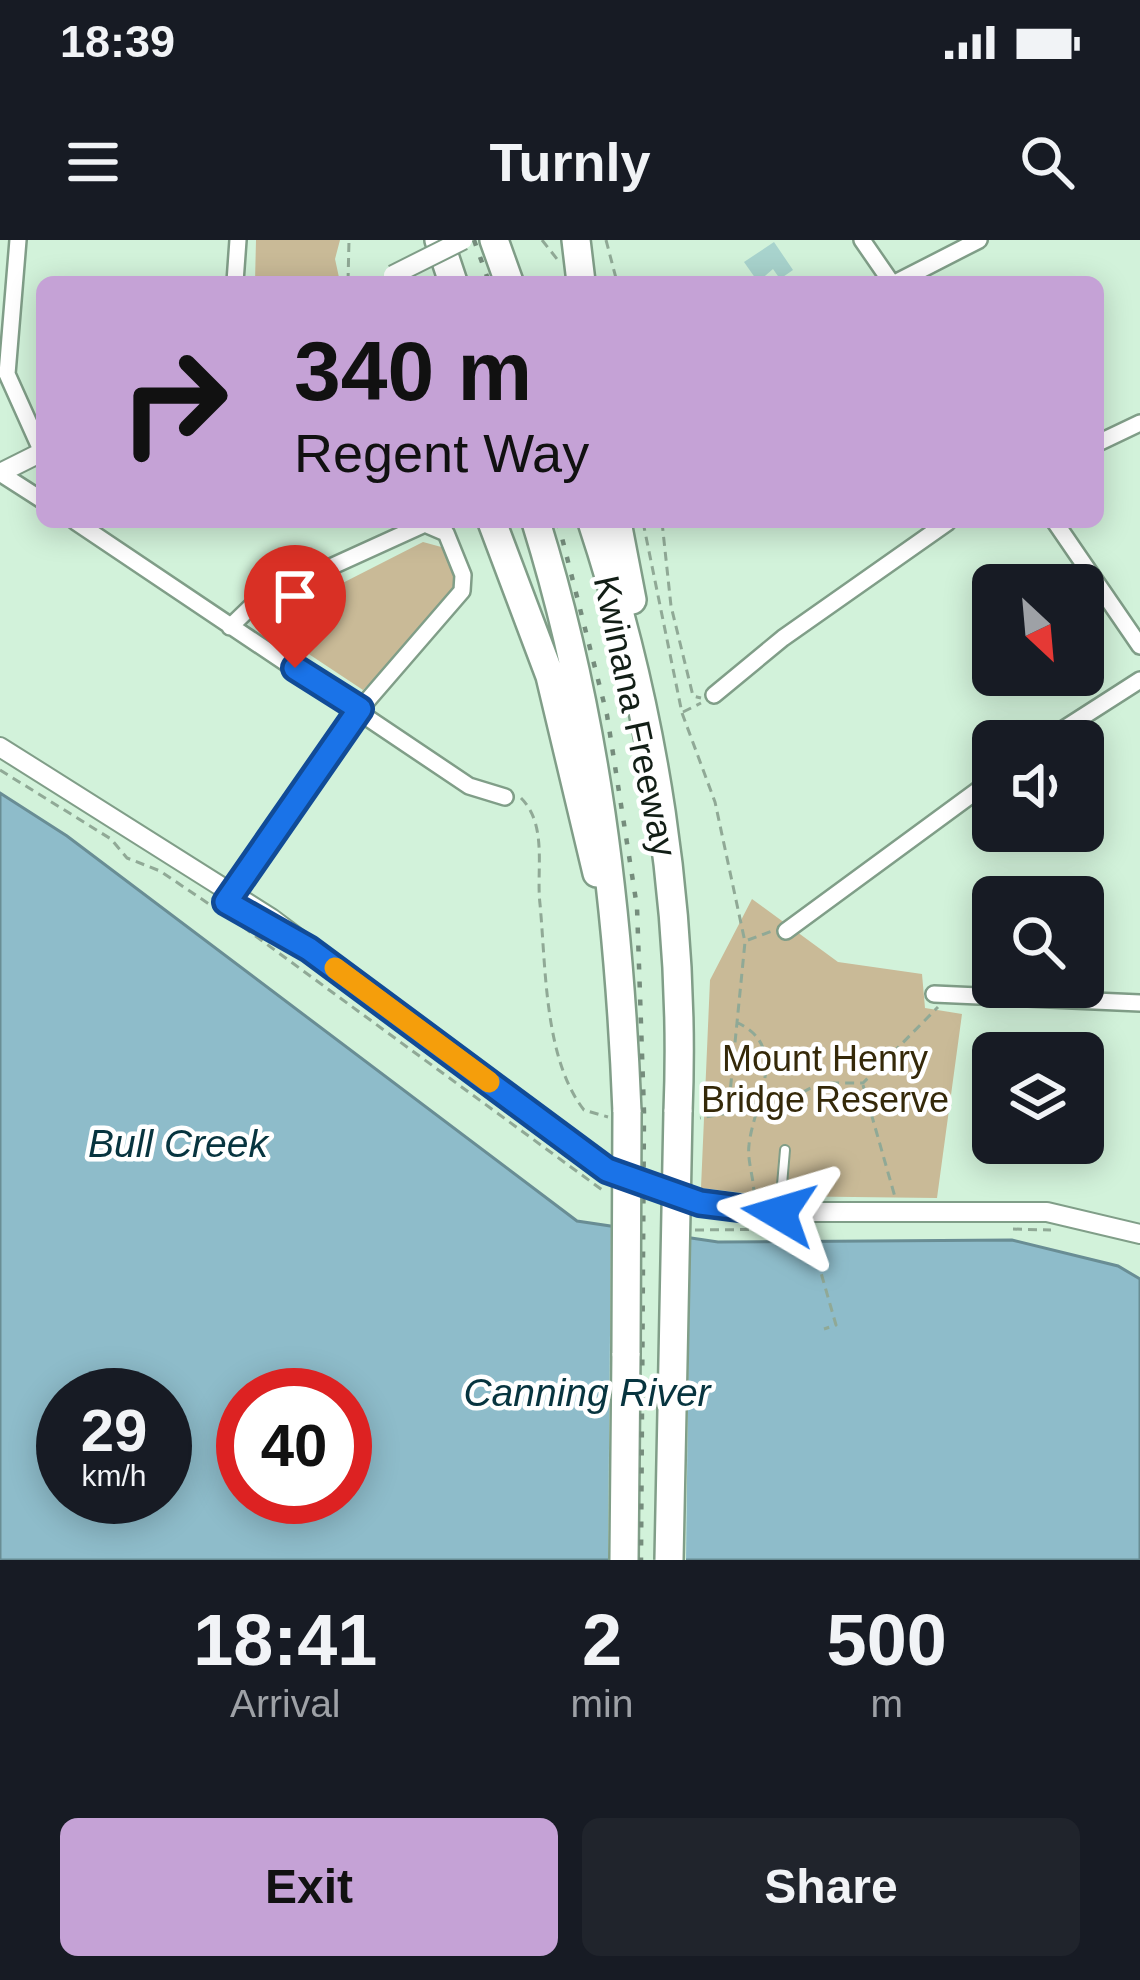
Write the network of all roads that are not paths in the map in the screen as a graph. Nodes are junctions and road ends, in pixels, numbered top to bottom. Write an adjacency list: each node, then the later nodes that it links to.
1 (18, 240): 17 (street)
2 (238, 240): 9 (street)
3 (439, 240): 11 (highway)
4 (463, 240): 10 (street, bridge)
5 (494, 240): 12 (highway)
6 (862, 240): 14 (street)
7 (979, 240): 15 (street)
8 (572, 246): 13 (highway)
9 (235, 276)
10 (392, 276)
11 (451, 276)
12 (506, 276)
13 (580, 276)
14 (889, 276)
15 (906, 276)
16 (1140, 422): 18 (street)
17 (36, 439)
18 (1104, 439)
19 (36, 455): 20 (street)
20 (0, 473): 21 (street)
21 (36, 496)
22 (85, 528): 31 (street)
23 (415, 528): 31 (street)
24 (434, 528): 35 (street)
25 (494, 528): 42 (highway)
26 (538, 528): 42 (highway, Kwinana Freeway)
27 (594, 528): 45 (highway, Kwinana Freeway)
28 (618, 528): 45 (highway)
29 (939, 528): 34 (street)
30 (1058, 528): 32 (street)
31 (230, 627): 35 (street)
32 (1140, 646)
33 (1140, 680): 36 (street)
34 (714, 695)
35 (360, 709): 39 (street); 40 (street)
36 (1078, 720)
37 (0, 747): 40 (street)
38 (972, 794): 41 (street)
39 (506, 797)
40 (229, 898): 47 (street)
41 (786, 931)
42 (617, 959): 49 (highway, Kwinana Freeway, bridge)
43 (934, 994): 44 (street)
44 (1140, 1003)
45 (681, 1110): 50 (highway, Kwinana Freeway, bridge)
46 (785, 1150): 47 (lane)
47 (779, 1213): 48 (street)
48 (1140, 1234)
49 (624, 1560)
50 (669, 1560)

